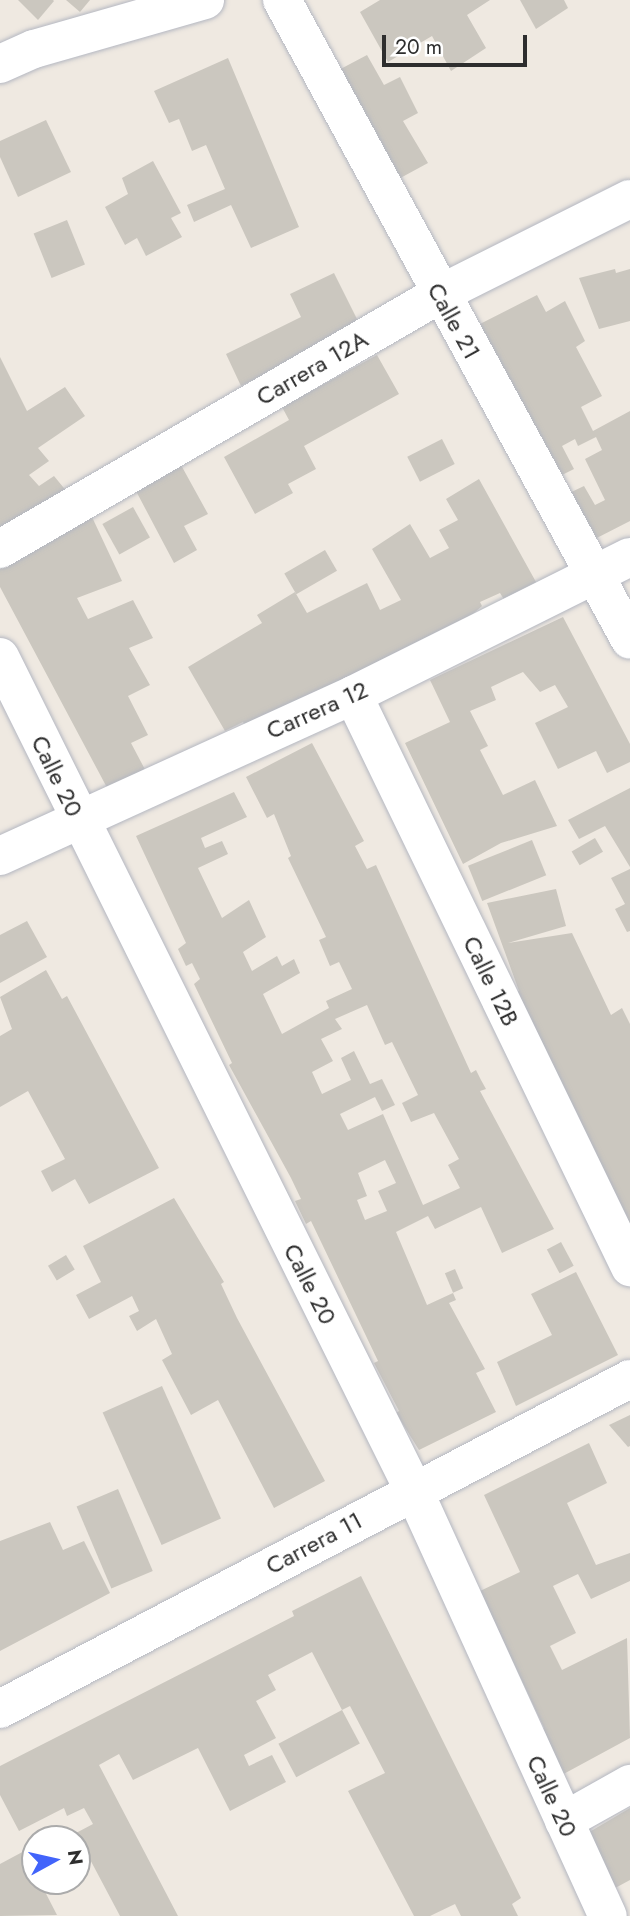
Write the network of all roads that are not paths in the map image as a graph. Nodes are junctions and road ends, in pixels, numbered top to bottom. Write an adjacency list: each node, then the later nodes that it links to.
1 (205, 0): 3 (street)
2 (282, 0): 5 (street, Calle 21)
3 (0, 64)
4 (630, 199): 5 (street, Carrera 12A)
5 (440, 295): 6 (street, Carrera 12A); 8 (street, Calle 21)
6 (0, 549)
7 (630, 556): 8 (street, Carrera 12)
8 (594, 576): 9 (street, Calle 21); 11 (street, Carrera 12)
9 (630, 640)
10 (0, 657): 12 (street, Calle 20)
11 (353, 695): 12 (street, Carrera 12); 14 (street, Calle 12B)
12 (76, 817): 13 (street, Carrera 12); 16 (street, Calle 20)
13 (0, 856)
14 (630, 1266)
15 (630, 1379): 16 (street, Carrera 11)
16 (414, 1491): 17 (street, Carrera 11); 19 (street, Calle 20)
17 (0, 1709)
18 (630, 1784): 19 (street)
19 (564, 1821): 20 (street, Calle 20)
20 (608, 1916)

